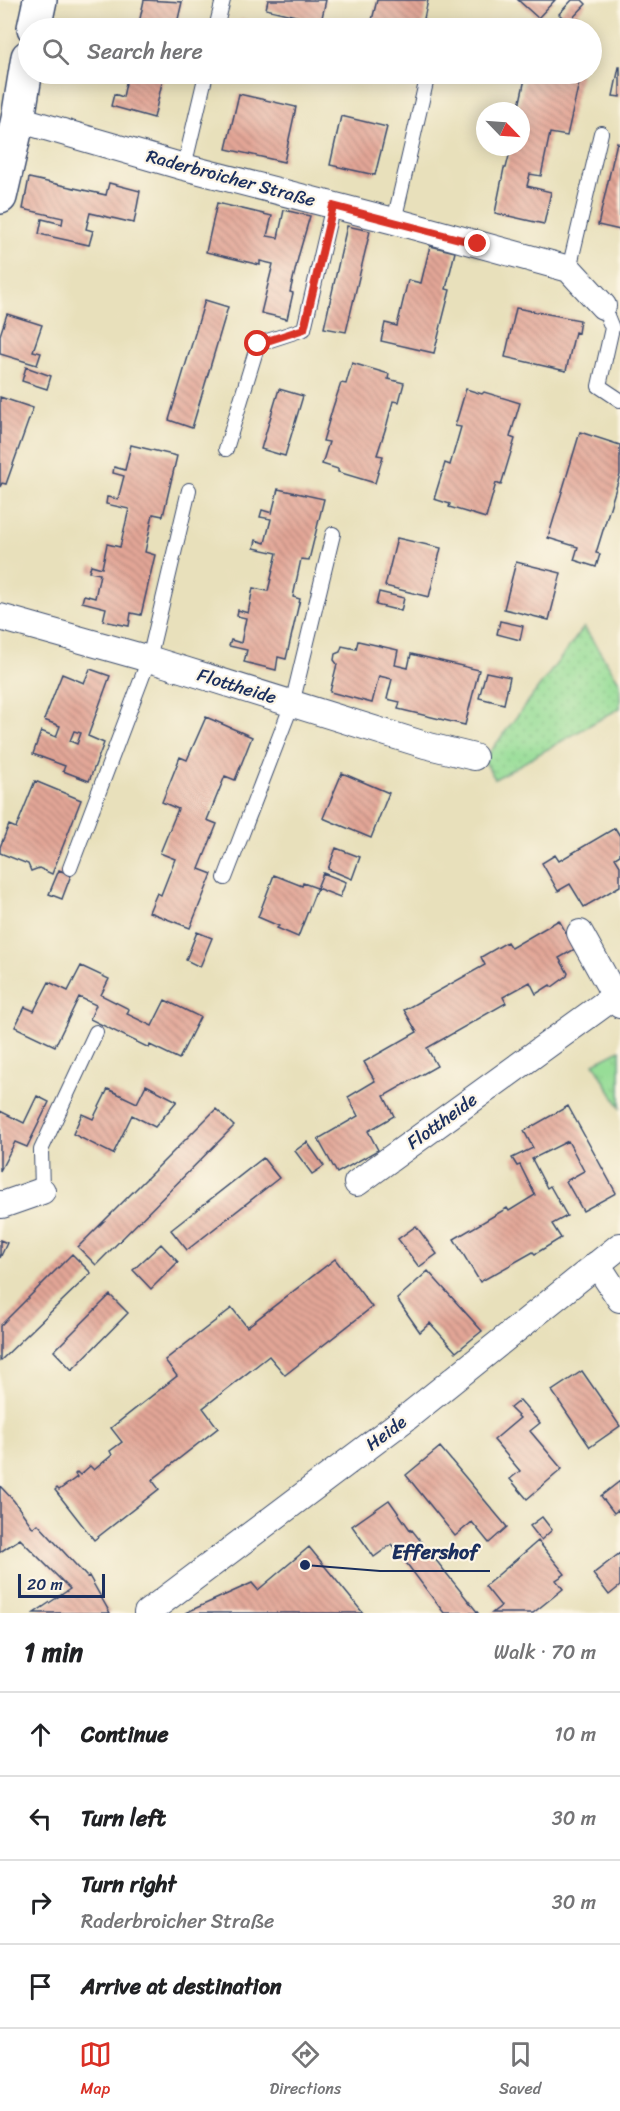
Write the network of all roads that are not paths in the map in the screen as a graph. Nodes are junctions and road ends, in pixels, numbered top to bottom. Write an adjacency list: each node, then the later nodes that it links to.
1 (40, 0): 3 (street)
2 (223, 0): 4 (lane)
3 (36, 18)
4 (218, 18)
5 (24, 84): 8 (street)
6 (204, 84): 10 (lane)
7 (426, 84): 13 (lane)
8 (18, 119): 10 (street, Raderbroicher Straße); 11 (street)
9 (601, 133): 14 (lane)
10 (184, 167): 12 (street, Raderbroicher Straße)
11 (0, 197)
12 (333, 206): 13 (street, Raderbroicher Straße); 17 (lane)
13 (394, 221): 14 (street, Raderbroicher Straße)
14 (569, 269): 15 (street)
15 (603, 306): 16 (lane)
16 (620, 400)
17 (226, 449)
18 (189, 490): 21 (lane)
19 (333, 534): 22 (lane)
20 (0, 617): 21 (street, Flottheide)
21 (149, 659): 22 (street, Flottheide); 24 (lane)
22 (292, 704): 23 (street, Flottheide); 25 (lane)
23 (474, 757)
24 (69, 868)
25 (225, 878)
26 (580, 933): 27 (street, Flottheide)
27 (617, 1001): 29 (street, Flottheide)
28 (96, 1032): 30 (lane)
29 (357, 1183)
30 (42, 1191): 31 (street)
31 (0, 1204)
32 (620, 1246): 33 (street, Heide)
33 (597, 1264): 34 (street); 35 (street, Heide)
34 (620, 1299)
35 (147, 1613)

